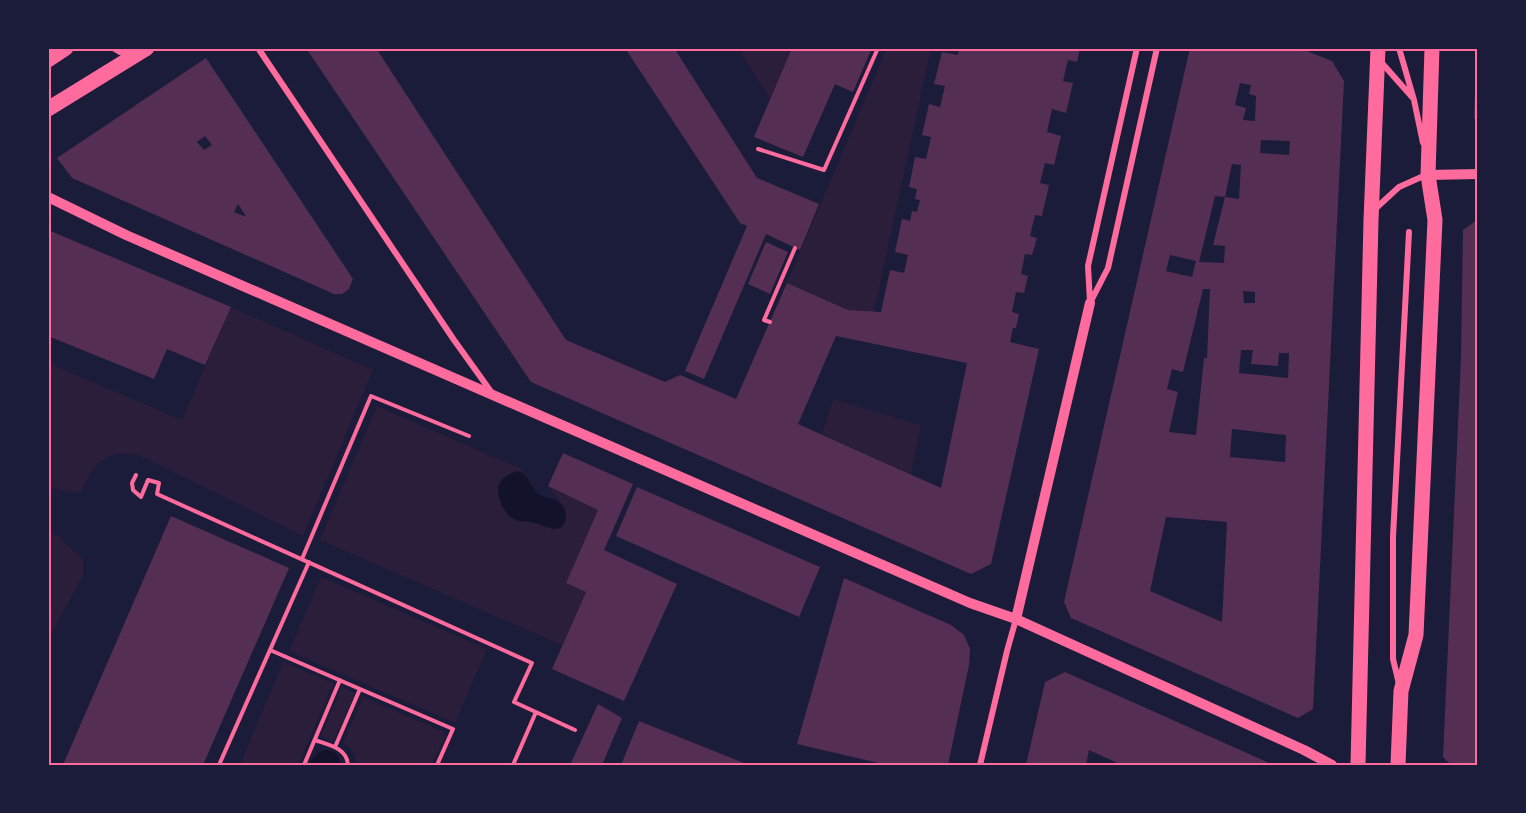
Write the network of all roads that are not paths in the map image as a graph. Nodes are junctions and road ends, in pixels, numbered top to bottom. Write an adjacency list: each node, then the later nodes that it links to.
1 (66, 48): 10 (main road)
2 (113, 48): 8 (street)
3 (258, 48): 19 (street)
4 (1137, 48): 18 (street)
5 (1157, 48): 18 (street)
6 (1399, 48): 11 (street)
7 (1432, 48): 14 (main road)
8 (141, 52): 12 (main road)
9 (1376, 53): 11 (street); 16 (main road)
10 (48, 60)
11 (1414, 100): 14 (street)
12 (48, 109)
13 (1478, 174): 14 (street)
14 (1428, 175): 16 (street); 21 (main road)
15 (48, 197): 19 (street)
16 (1372, 211): 24 (main road)
17 (1409, 232): 21 (street)
18 (1090, 303): 20 (street)
19 (492, 394): 20 (street)
20 (1016, 619): 22 (street); 23 (street)
21 (1401, 691): 25 (main road)
22 (980, 765)
23 (1332, 765)
24 (1358, 765)
25 (1398, 765)

